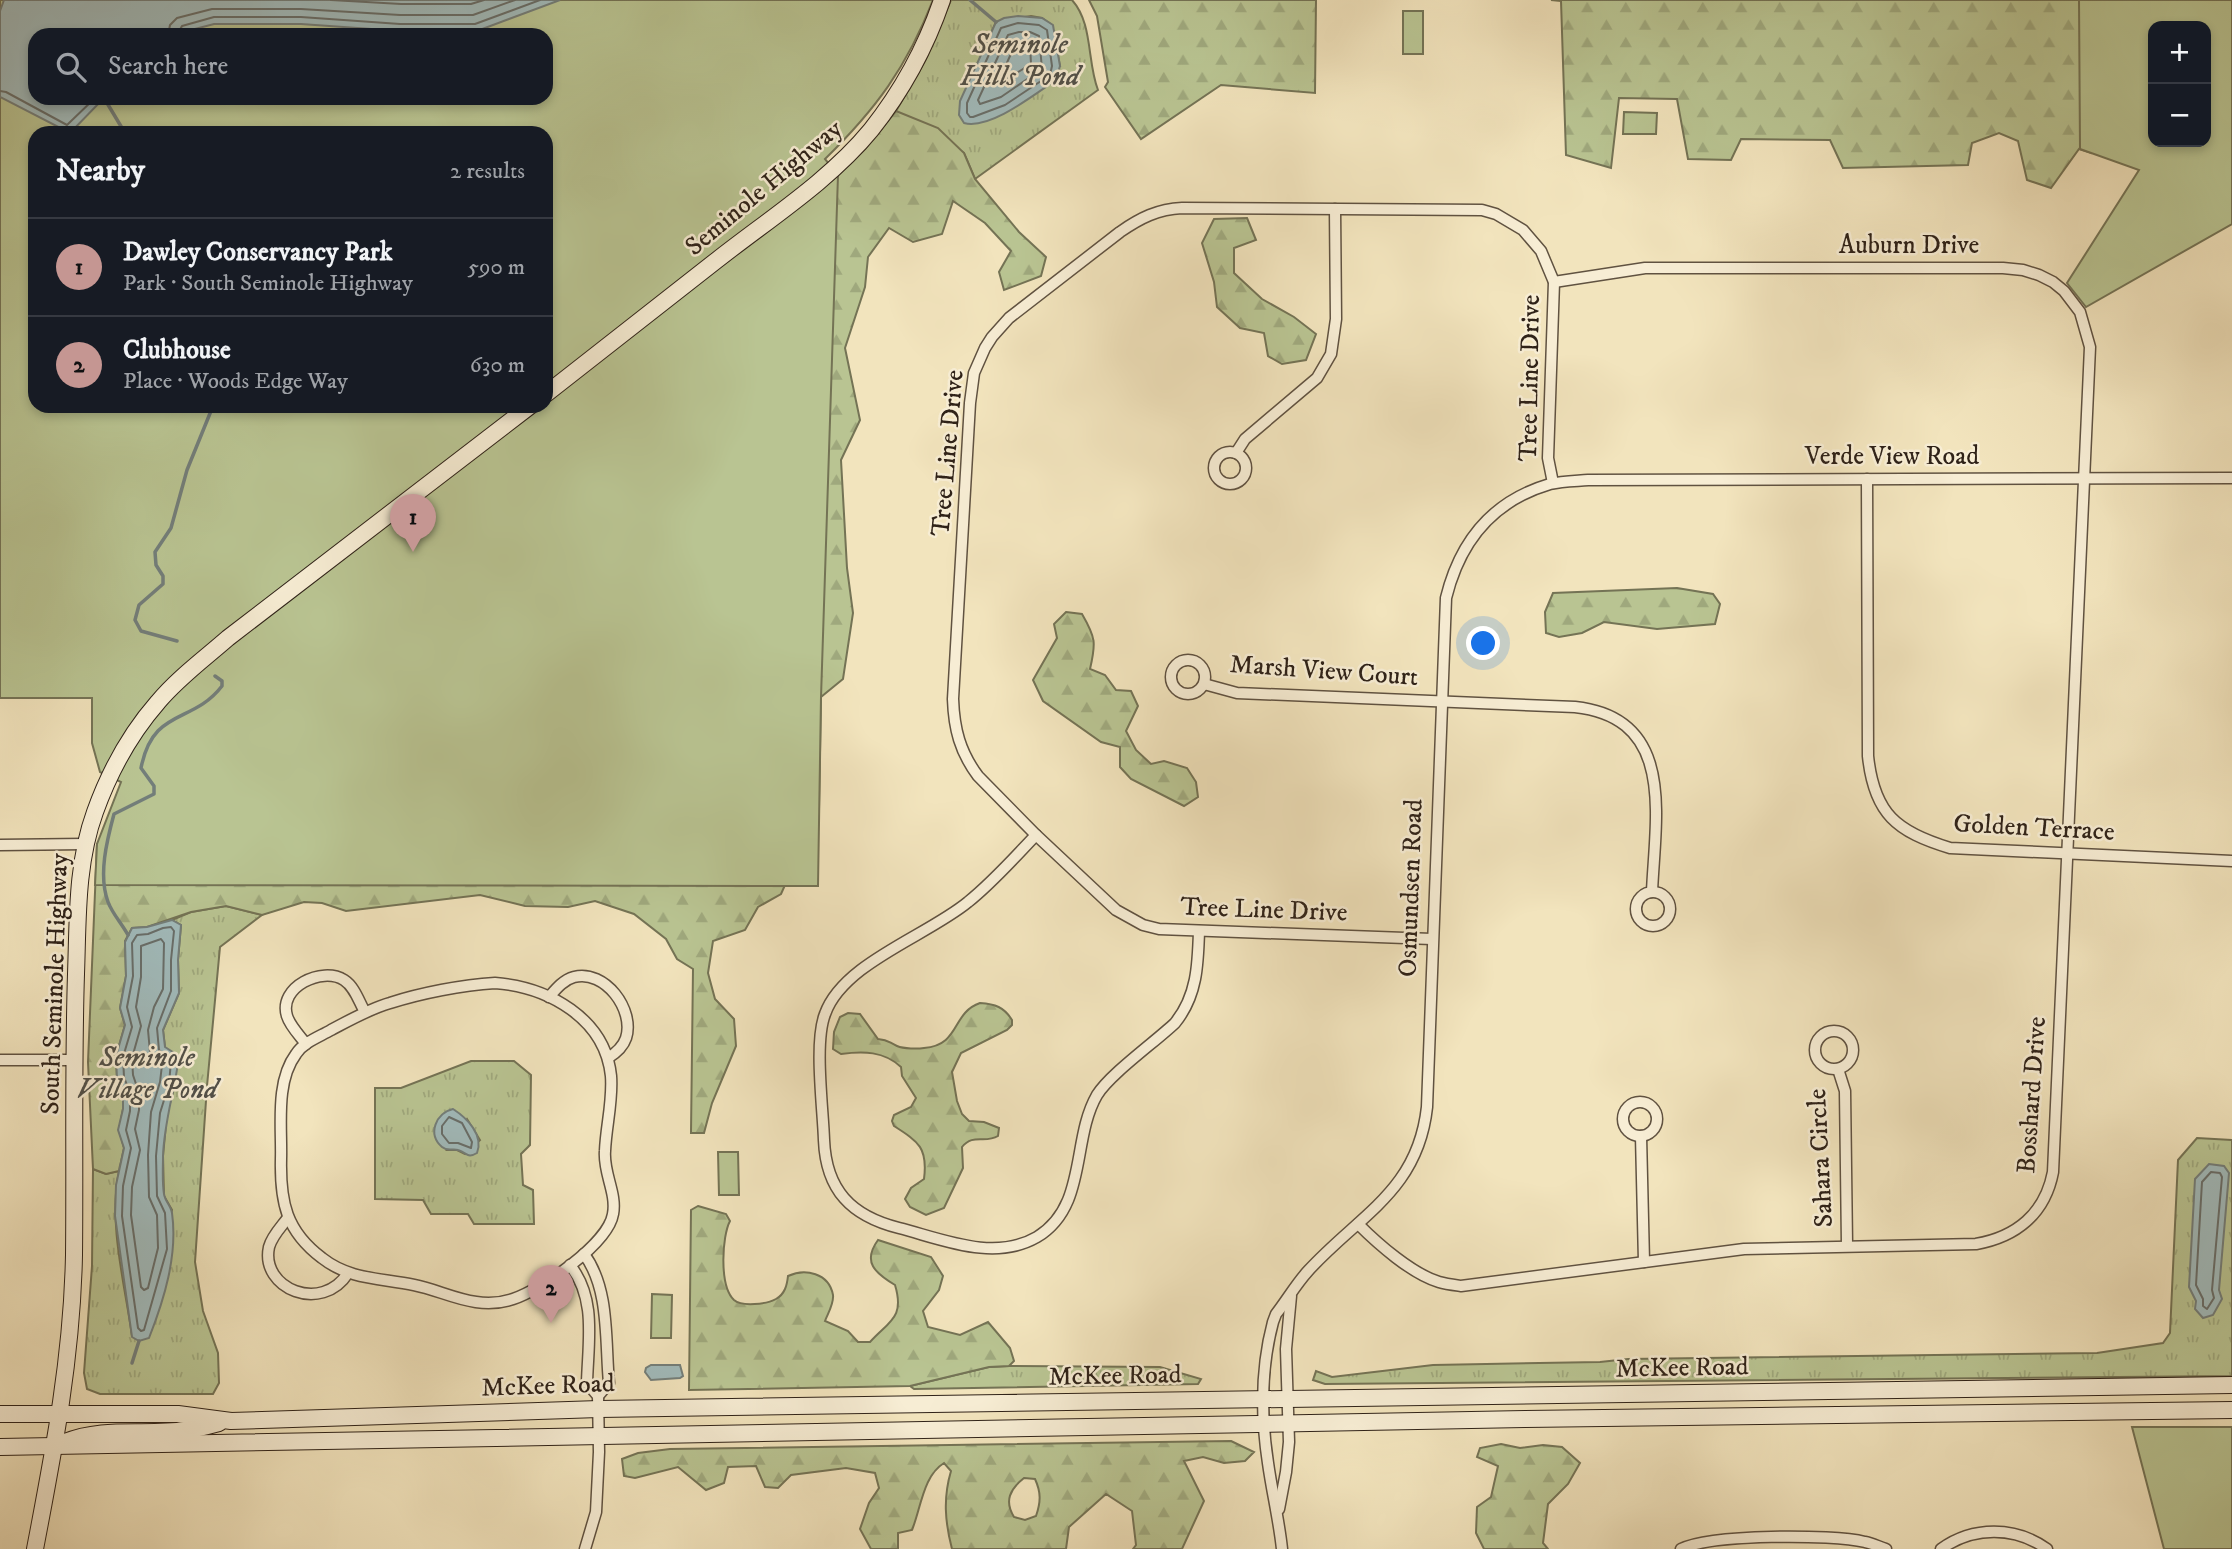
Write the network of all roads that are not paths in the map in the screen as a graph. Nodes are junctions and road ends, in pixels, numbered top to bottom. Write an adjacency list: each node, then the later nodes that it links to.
1 (942, 0): 4 (main road, Seminole Highway)
2 (1335, 209): 3 (street, Tree Line Drive); 6 (street); 13 (street, Tree Line Drive)
3 (1554, 282): 7 (street, Auburn Drive); 10 (street, Tree Line Drive)
4 (553, 388)
5 (521, 413): 14 (main road, South Seminole Highway)
6 (1236, 453)
7 (2086, 478): 8 (street, Verde View Road); 9 (street, Verde View Road); 16 (street, Bosshard Drive)
8 (2232, 478)
9 (1867, 479): 10 (street, Verde View Road); 16 (street, Golden Terrace)
10 (1553, 483): 12 (street, Osmundsen Road)
11 (1204, 684): 12 (street, Marsh View Court)
12 (1440, 702): 18 (street, Marsh View Court); 20 (street, Osmundsen Road)
13 (1035, 835): 19 (street, Tree Line Drive); 19 (street)
14 (85, 844): 15 (street); 26 (main road, South Seminole Highway)
15 (0, 845)
16 (2068, 853): 17 (street, Golden Terrace); 31 (street, Bosshard Drive)
17 (2232, 861)
18 (1652, 892)
19 (1199, 931): 20 (street, Tree Line Drive)
20 (1432, 939): 30 (street, Osmundsen Road)
21 (549, 997): 22 (street); 24 (street); 24 (street)
22 (365, 1012): 23 (street); 23 (street)
23 (306, 1044): 29 (street)
24 (608, 1058): 32 (street)
25 (0, 1060): 26 (street)
26 (74, 1060): 42 (main road, South Seminole Highway)
27 (1838, 1069): 31 (street, Sahara Circle)
28 (1641, 1136): 33 (street)
29 (287, 1219): 35 (street); 35 (street)
30 (1358, 1224): 33 (street, Bosshard Drive); 36 (street, Osmundsen Road)
31 (1847, 1245): 33 (street, Bosshard Drive)
32 (584, 1254): 34 (street); 43 (street)
33 (1644, 1262)
34 (570, 1265): 35 (street); 43 (street)
35 (348, 1273)
36 (1291, 1296): 38 (street, Osmundsen Road); 39 (street, Osmundsen Road)
37 (2232, 1385): 39 (main road, McKee Road)
38 (1264, 1398): 39 (main road, McKee Road); 43 (main road, McKee Road); 45 (street, Osmundsen Road)
39 (1289, 1398): 46 (street, Osmundsen Road)
40 (2232, 1410): 46 (main road, McKee Road)
41 (0, 1414): 42 (main road, McKee Road)
42 (61, 1415): 44 (main road, McKee Road); 47 (main road, South Seminole Highway)
43 (599, 1416): 44 (main road, McKee Road); 45 (main road, McKee Road); 47 (main road, McKee Road); 51 (street)
44 (231, 1421): 47 (main road)
45 (1264, 1424): 46 (main road, McKee Road); 49 (street, Osmundsen Road)
46 (1289, 1424): 49 (street, Osmundsen Road)
47 (55, 1446): 48 (main road, McKee Road); 50 (main road, South Seminole Highway)
48 (0, 1447)
49 (1279, 1513): 52 (street, Osmundsen Road)
50 (35, 1549)
51 (585, 1549)
52 (1282, 1549)
53 (1681, 1549): 54 (street)
54 (1886, 1549)
55 (1941, 1549): 56 (street)
56 (2047, 1549)

